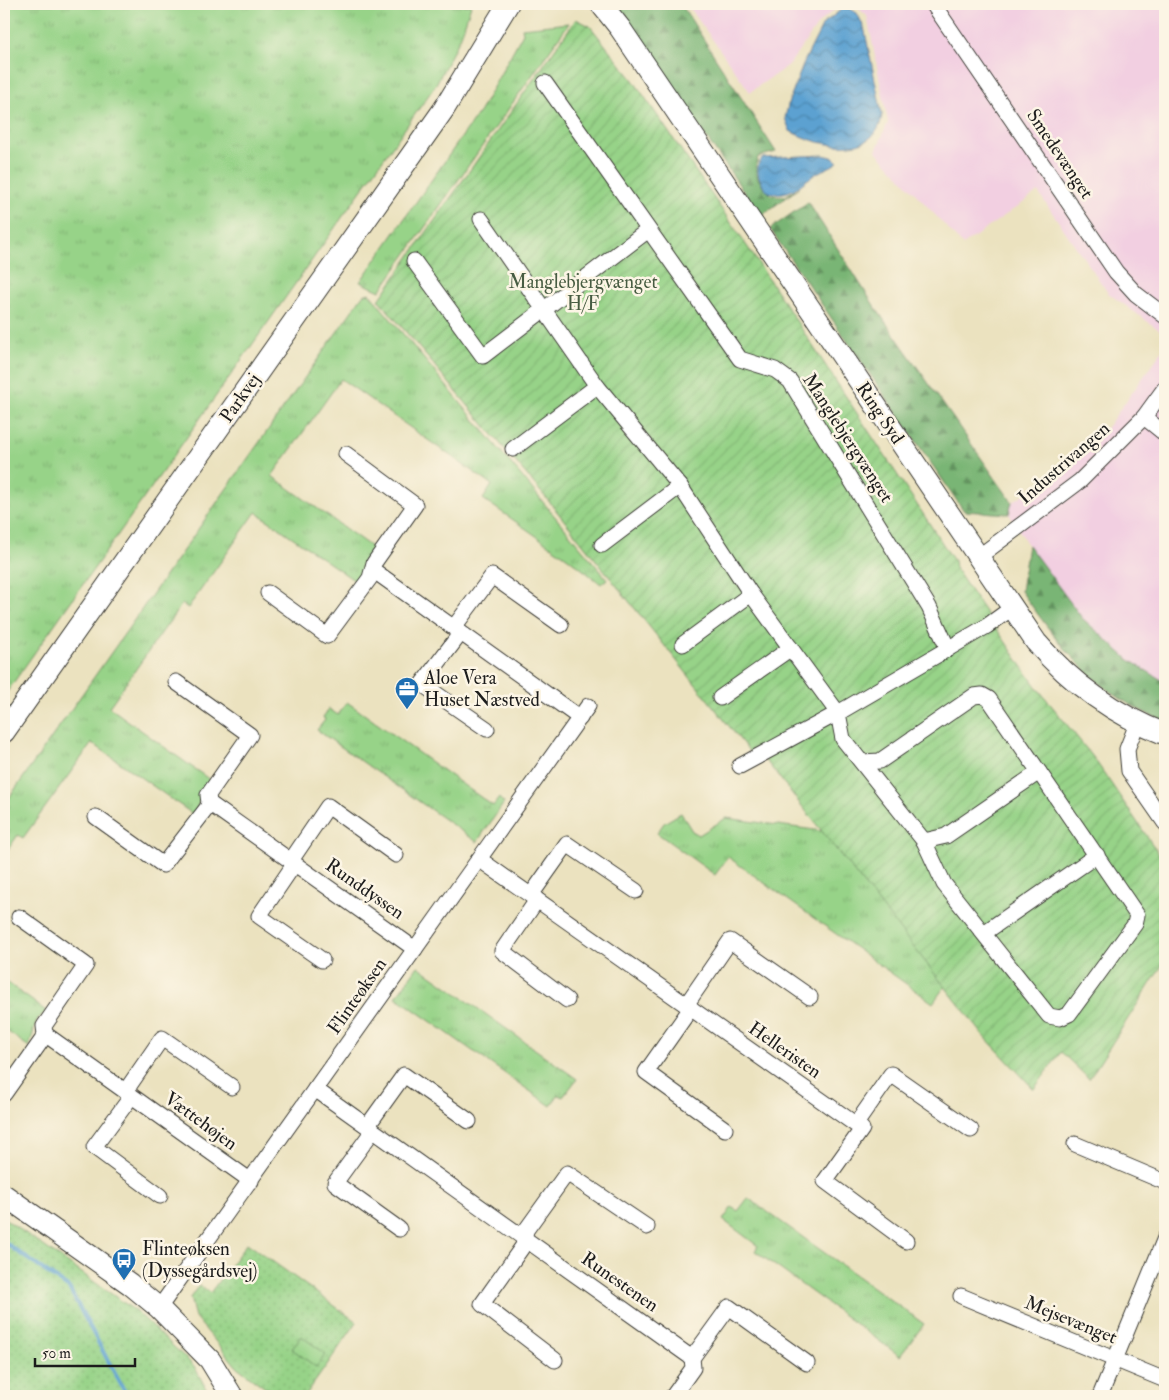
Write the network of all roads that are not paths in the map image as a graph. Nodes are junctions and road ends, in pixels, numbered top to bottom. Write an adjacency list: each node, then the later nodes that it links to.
1 (490, 4): 7 (street, Parkvej)
2 (508, 4): 7 (street, Parkvej)
3 (589, 4): 6 (street, Ring Syd)
4 (601, 4): 6 (street, Ring Syd)
5 (933, 4): 13 (street, Smedevænget)
6 (634, 51): 22 (street, Ring Syd)
7 (471, 62): 37 (street, Parkvej)
8 (545, 84): 10 (street, Manglebjergvænget)
9 (481, 218): 12 (street)
10 (647, 231): 12 (street); 31 (street, Manglebjergvænget)
11 (414, 261): 12 (street)
12 (546, 309): 14 (street)
13 (1165, 316)
14 (597, 386): 18 (street); 20 (street)
15 (1165, 388): 16 (street, Industrivangen)
16 (1144, 417): 17 (street); 22 (street, Industrivangen)
17 (1165, 434)
18 (513, 449)
19 (346, 454): 23 (street)
20 (680, 486): 21 (street); 25 (street)
21 (602, 545)
22 (978, 558): 26 (street, Ring Syd)
23 (373, 570): 24 (street); 28 (street)
24 (268, 593)
25 (751, 594): 29 (street); 30 (street)
26 (1012, 608): 31 (street); 35 (street, Ring Syd)
27 (561, 625): 28 (street)
28 (457, 630): 36 (street); 48 (street, Flinteøksen)
29 (682, 644)
30 (791, 648): 33 (street); 34 (street)
31 (948, 649): 34 (street)
32 (176, 682): 42 (street)
33 (720, 698)
34 (838, 713): 39 (street); 40 (street)
35 (1138, 721): 38 (street, Ring Syd); 44 (street)
36 (487, 730)
37 (4, 732)
38 (1165, 734)
39 (862, 762): 41 (street); 45 (street)
40 (740, 766)
41 (1039, 772): 45 (street); 47 (street)
42 (209, 803): 43 (street); 49 (street, Runddyssen)
43 (96, 816)
44 (1165, 823)
45 (924, 841): 53 (street)
46 (396, 855): 49 (street)
47 (1097, 855): 53 (street); 53 (street)
48 (479, 860): 51 (street, Helleristen); 54 (street, Flinteøksen)
49 (292, 862): 54 (street, Runddyssen); 55 (street)
50 (636, 891): 51 (street)
51 (534, 898): 57 (street); 58 (street, Helleristen)
52 (19, 917): 59 (street)
53 (984, 933)
54 (415, 949): 61 (street, Flinteøksen)
55 (322, 960)
56 (810, 998): 58 (street)
57 (567, 1000)
58 (688, 1007): 65 (street, Helleristen); 67 (street)
59 (45, 1034): 62 (street, Vættehøjen); 63 (street)
60 (232, 1087): 62 (street)
61 (315, 1089): 66 (street, Runestenen); 70 (street, Flinteøksen)
62 (127, 1093): 70 (street, Vættehøjen); 73 (street)
63 (4, 1094)
64 (469, 1121): 66 (street)
65 (856, 1124): 68 (street); 78 (street)
66 (371, 1129): 75 (street); 76 (street, Runestenen)
67 (725, 1129)
68 (971, 1130)
69 (1075, 1144): 71 (street)
70 (251, 1181): 80 (street, Flinteøksen)
71 (1165, 1182)
72 (4, 1195): 80 (street)
73 (160, 1196)
74 (647, 1227): 76 (street)
75 (399, 1229)
76 (524, 1238): 81 (street, Runestenen); 82 (street)
77 (1165, 1238): 83 (street)
78 (906, 1241)
79 (961, 1296): 83 (street, Mejsevænget)
80 (159, 1308): 86 (street)
81 (692, 1358): 84 (street); 87 (street)
82 (556, 1360)
83 (1115, 1360): 85 (street, Mejsevænget); 88 (street)
84 (807, 1362)
85 (1165, 1380)
86 (232, 1396)
87 (672, 1396)
88 (1100, 1396)

